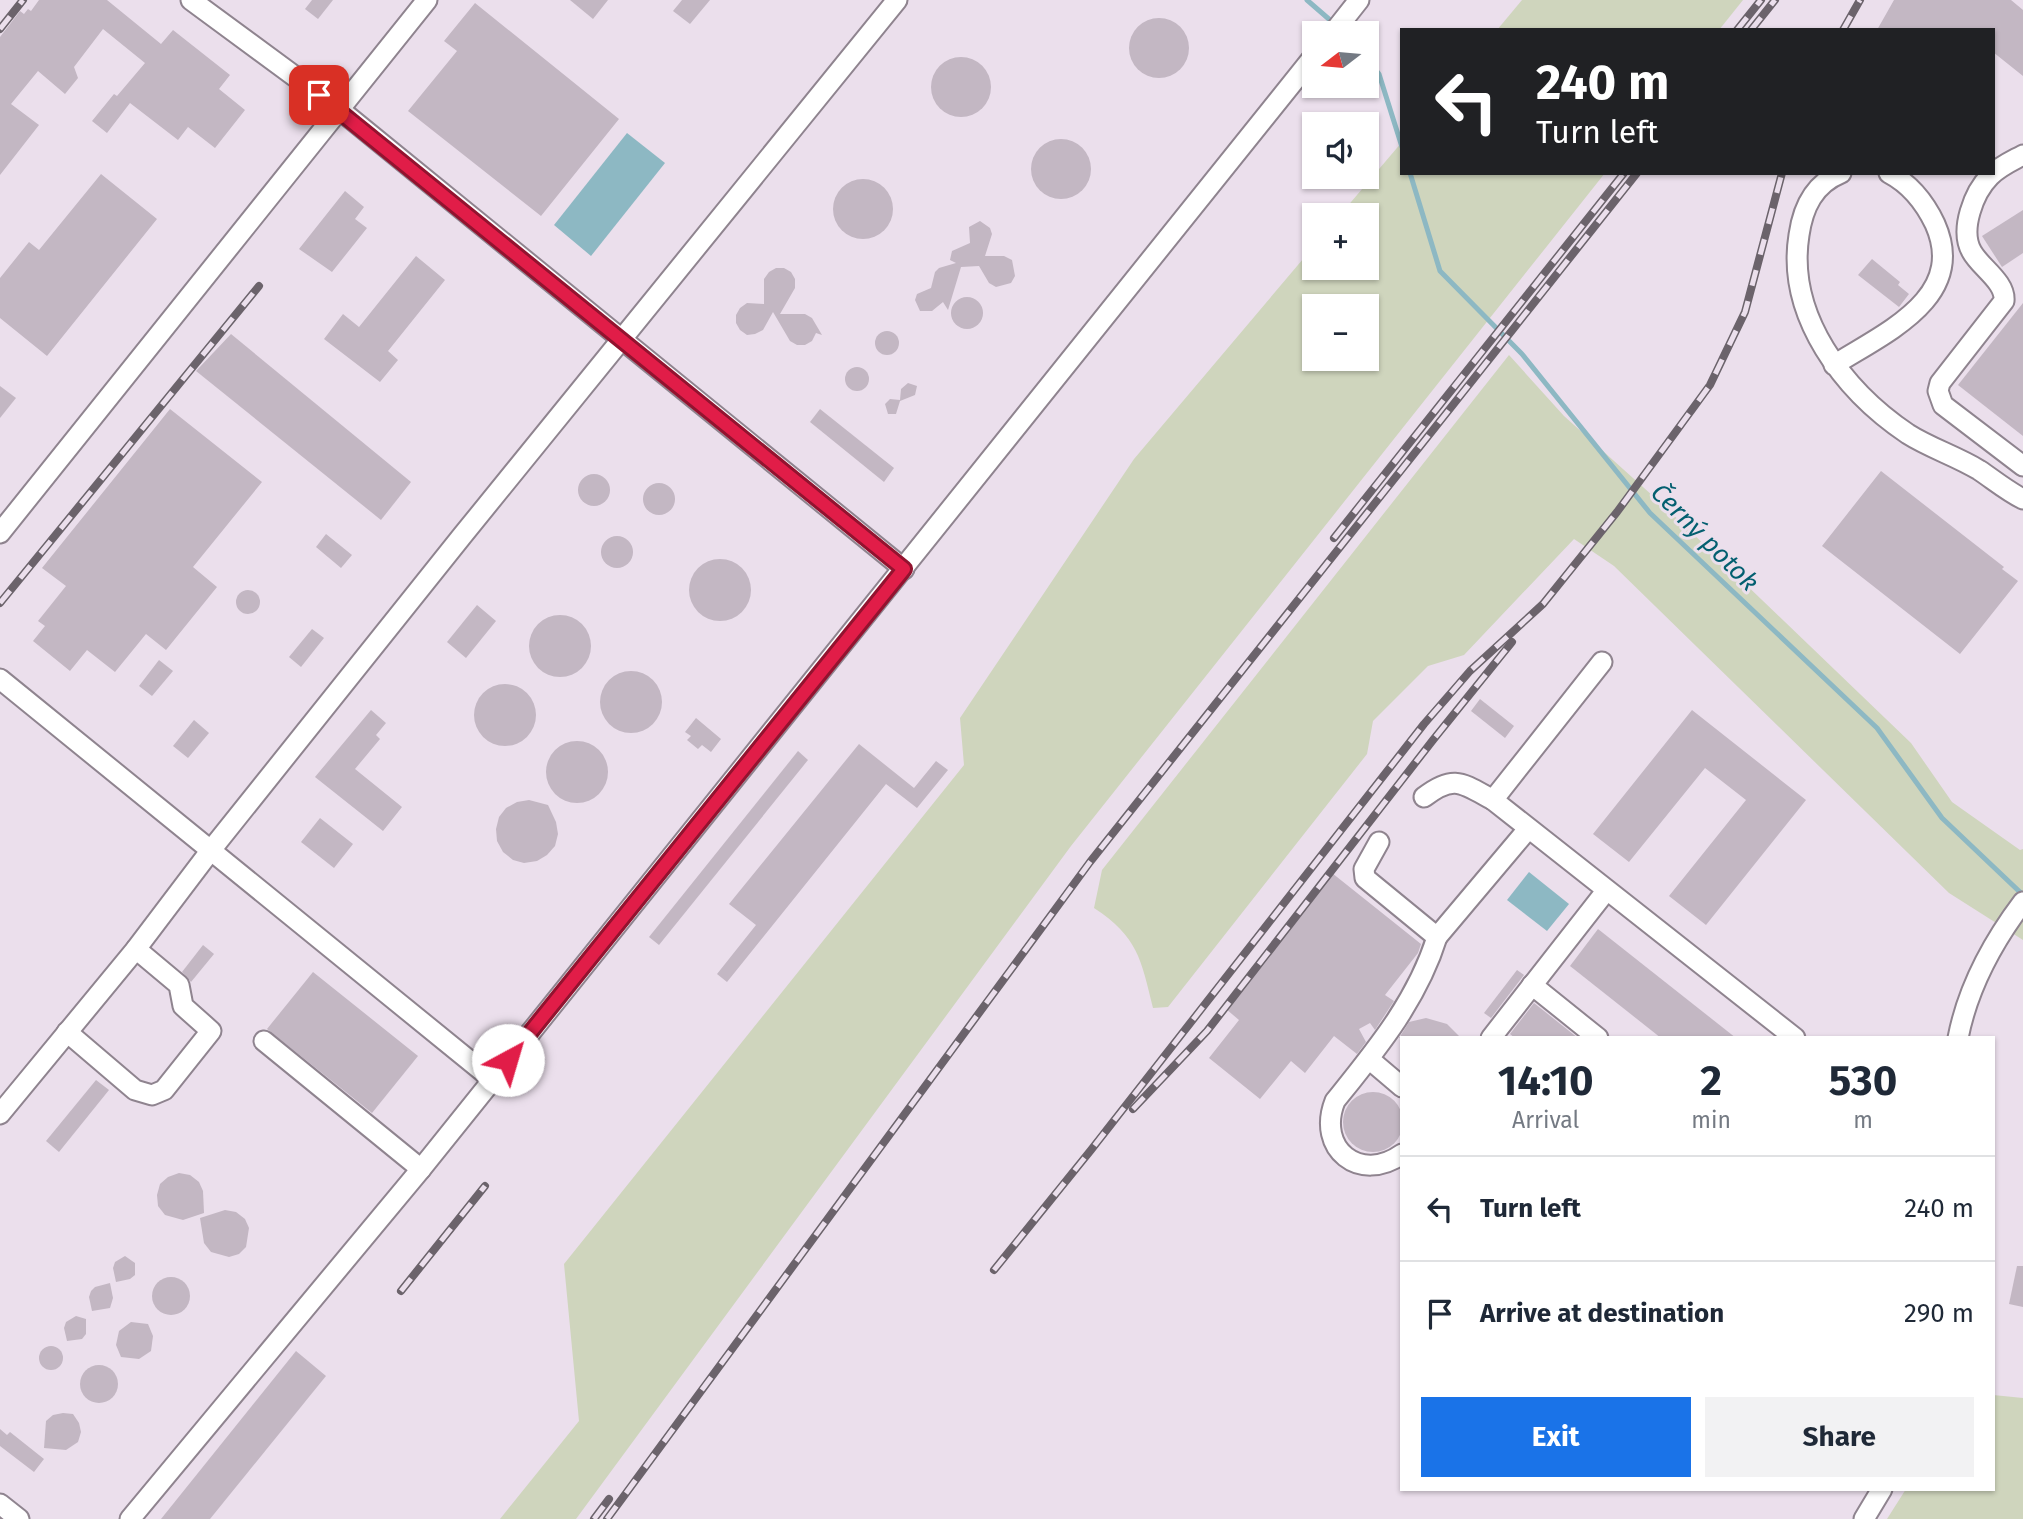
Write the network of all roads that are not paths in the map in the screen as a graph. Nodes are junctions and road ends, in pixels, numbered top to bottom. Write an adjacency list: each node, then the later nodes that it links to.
1 (191, 0): 7 (street)
2 (427, 0): 7 (street)
3 (897, 0): 15 (street)
4 (1359, 0): 5 (street)
5 (1343, 21)
6 (1302, 71): 20 (street)
7 (339, 109): 15 (street); 19 (street)
8 (2023, 155): 9 (street)
9 (1995, 173)
10 (1836, 175): 16 (street)
11 (1893, 175): 16 (street)
12 (1969, 175): 14 (street)
13 (1993, 175): 14 (street)
14 (1980, 188): 17 (street)
15 (621, 340): 20 (street); 27 (street)
16 (1834, 365): 18 (street)
17 (2023, 466)
18 (2023, 499)
19 (0, 533)
20 (904, 569): 40 (street)
21 (1602, 662): 24 (street)
22 (0, 679): 27 (street)
23 (1424, 797): 24 (street)
24 (1493, 800): 25 (street)
25 (1528, 829): 28 (street); 30 (street)
26 (1379, 842): 30 (street)
27 (211, 850): 31 (street); 40 (street)
28 (1606, 891): 32 (street); 36 (street)
29 (2021, 905): 37 (street)
30 (1437, 937): 39 (street)
31 (136, 949): 33 (street); 33 (street)
32 (1532, 985): 34 (street); 35 (street)
33 (67, 1032): 42 (street)
34 (1493, 1036)
35 (1596, 1036)
36 (1792, 1036)
37 (1958, 1036)
38 (264, 1041): 44 (street)
39 (1369, 1059): 41 (street); 43 (street)
40 (492, 1079): 44 (street)
41 (1400, 1085)
42 (0, 1114)
43 (1400, 1155)
44 (421, 1168): 48 (street)
45 (1881, 1491): 49 (street)
46 (0, 1504): 47 (street)
47 (19, 1519)
48 (130, 1519)
49 (1864, 1519)

